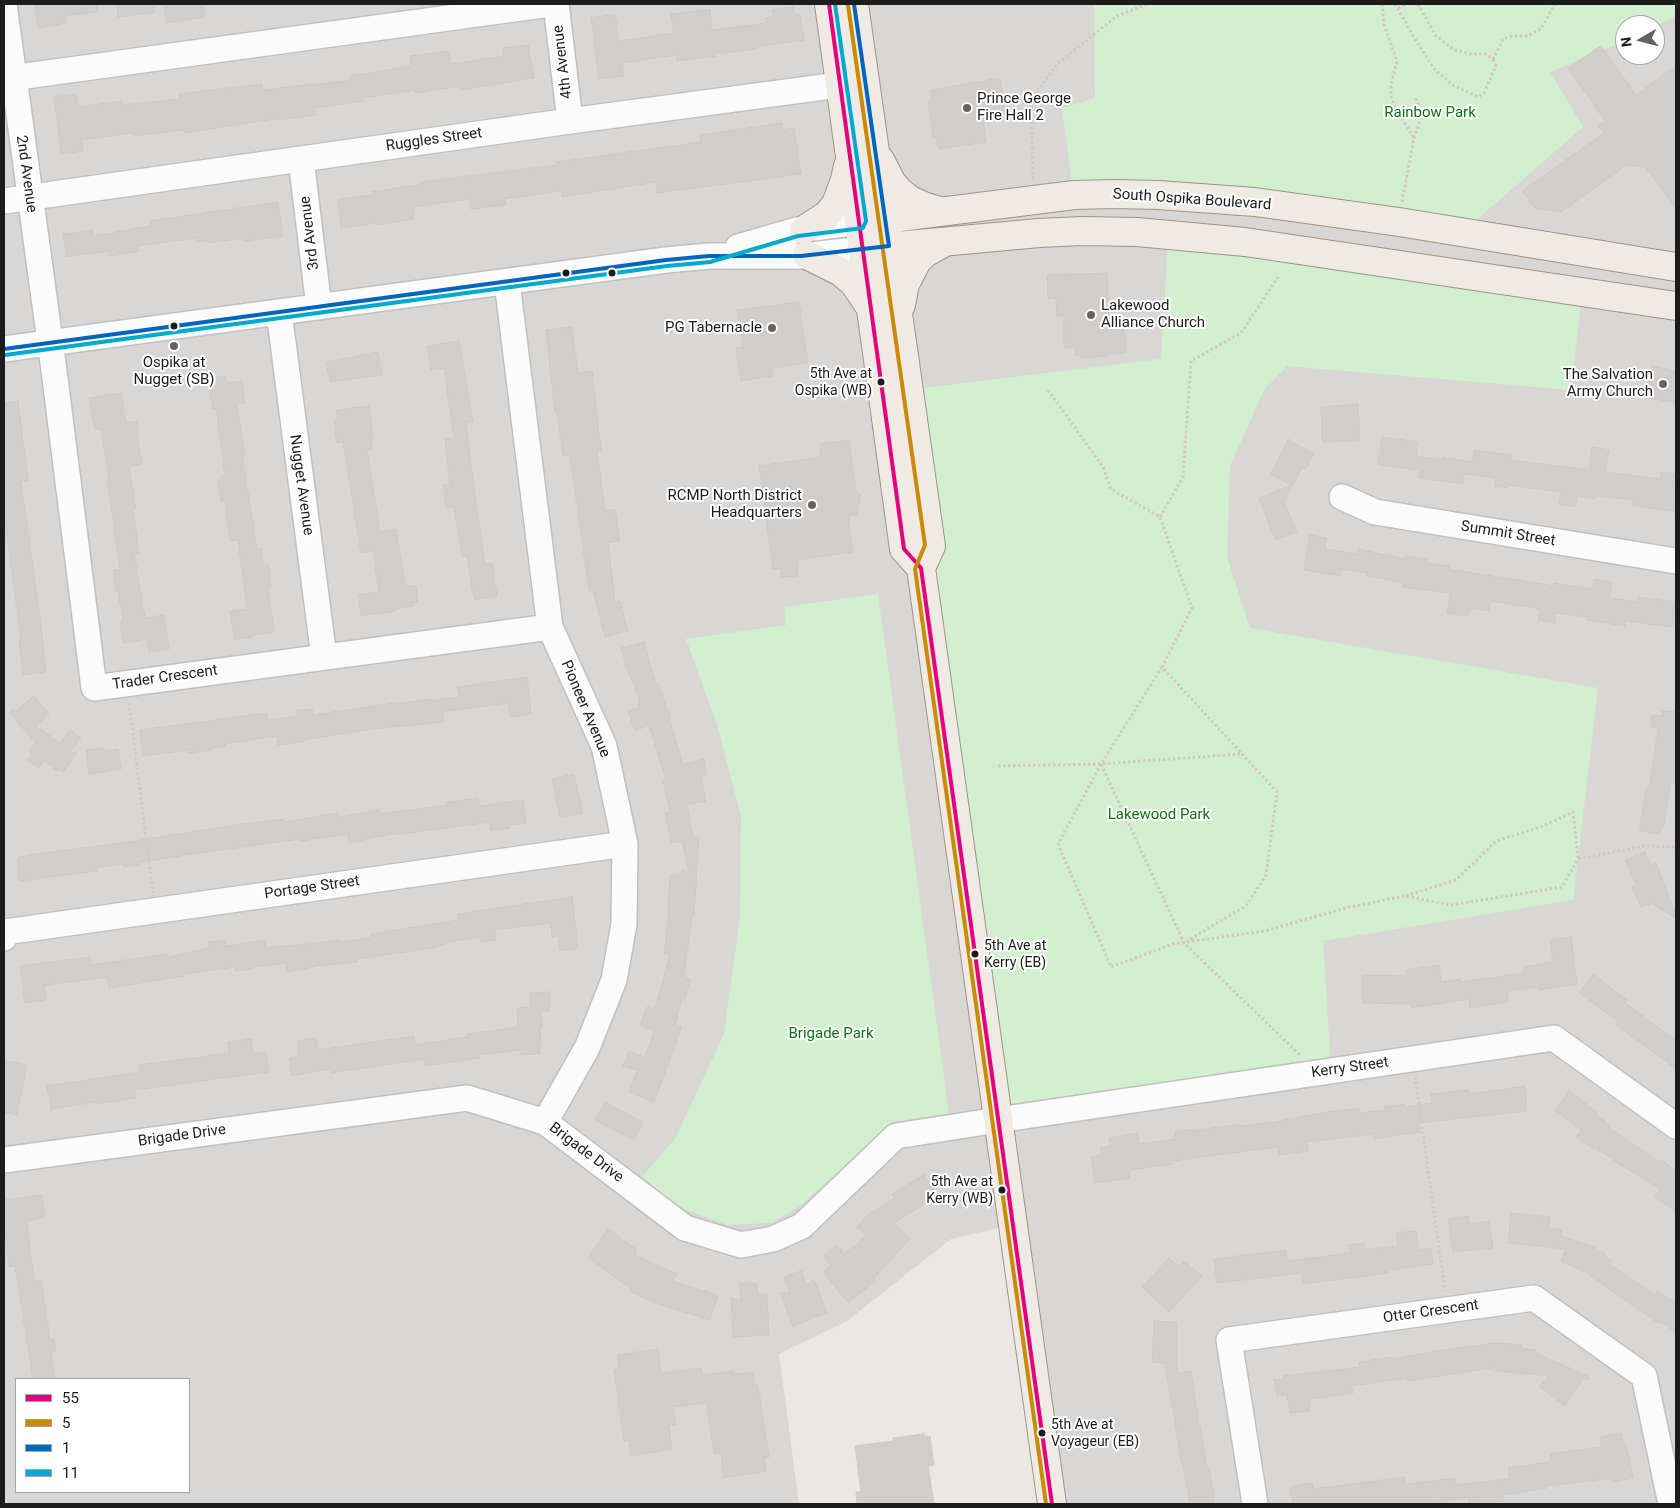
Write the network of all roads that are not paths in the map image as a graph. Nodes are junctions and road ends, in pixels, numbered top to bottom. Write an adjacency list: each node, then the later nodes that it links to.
1 (4, 4): 6 (street, 2nd Avenue)
2 (550, 4): 6 (street)
3 (556, 4): 8 (street, 4th Avenue)
4 (829, 4): 7 (main road)
5 (854, 4): 7 (main road)
6 (9, 78): 11 (street, 2nd Avenue)
7 (853, 83): 8 (street, Ruggles Street); 9 (main road)
8 (570, 121): 10 (street, Ruggles Street)
9 (862, 150): 13 (main road); 14 (main road); 16 (main road)
10 (300, 159): 11 (street, Ruggles Street); 20 (street, 3rd Avenue)
11 (29, 197): 12 (street, Ruggles Street); 24 (street, 2nd Avenue)
12 (4, 201)
13 (941, 211): 14 (main road, South Ospika Boulevard); 17 (main road, South Ospika Boulevard)
14 (874, 234): 15 (main road, South Ospika Boulevard); 16 (street, South Ospika Boulevard); 21 (main road); 23 (main road)
15 (947, 241): 19 (main road, South Ospika Boulevard); 23 (main road)
16 (805, 242): 18 (street, South Ospika Boulevard); 21 (main road)
17 (1676, 267)
18 (507, 282): 20 (street, South Ospika Boulevard); 29 (street, Pioneer Avenue)
19 (1676, 306)
20 (318, 307): 22 (street, South Ospika Boulevard)
21 (872, 310): 28 (main road)
22 (278, 312): 24 (street, South Ospika Boulevard); 30 (street, Nugget Avenue)
23 (899, 319): 28 (main road)
24 (50, 343): 25 (street, South Ospika Boulevard); 30 (street, Trader Crescent)
25 (4, 349)
26 (1342, 497): 27 (street, Summit Street)
27 (1676, 562)
28 (921, 568): 33 (main road)
29 (550, 627): 30 (street, Trader Crescent); 31 (street, Pioneer Avenue)
30 (324, 657)
31 (625, 844): 32 (street, Portage Street); 34 (street, Pioneer Avenue)
32 (4, 938)
33 (998, 1120): 34 (street, Brigade Drive); 35 (street, Kerry Street); 37 (main road)
34 (545, 1122): 36 (street, Brigade Drive)
35 (1676, 1126)
36 (4, 1160)
37 (1052, 1504)
38 (1255, 1504): 39 (street, Otter Crescent)
39 (1671, 1504)

